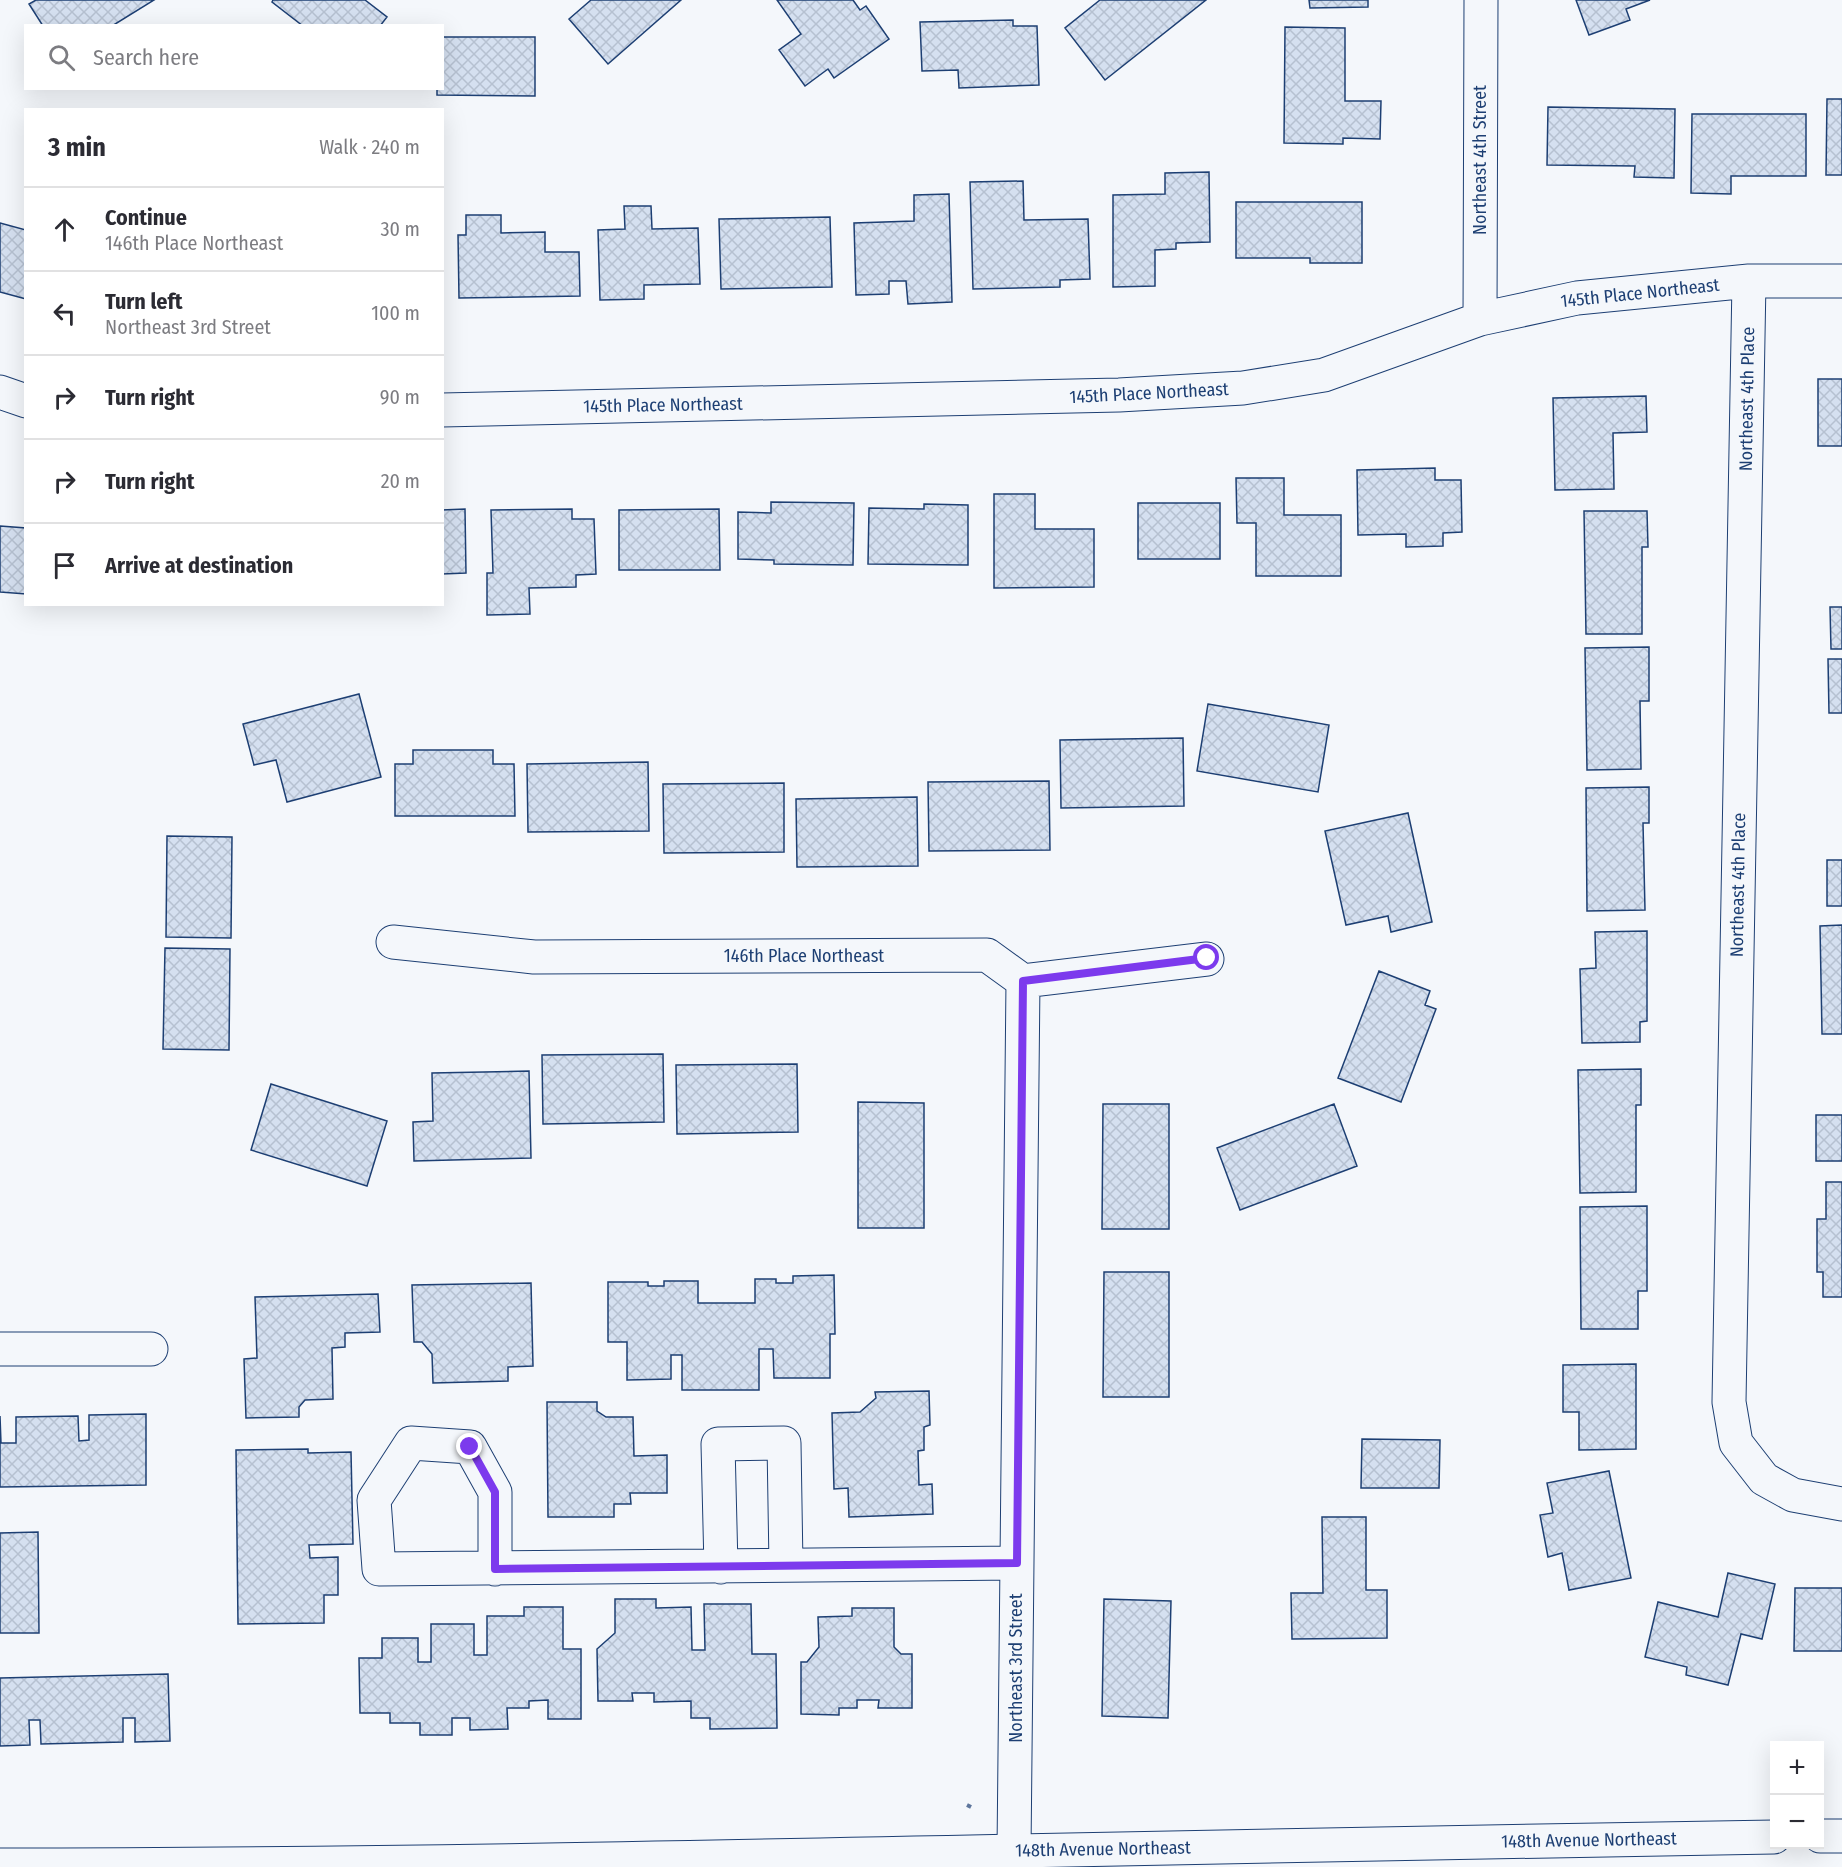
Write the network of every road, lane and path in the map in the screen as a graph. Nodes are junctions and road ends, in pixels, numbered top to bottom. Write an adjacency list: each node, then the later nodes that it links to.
1 (1481, 0): 4 (street, Northeast 4th Street)
2 (1749, 281): 3 (street, 145th Place Northeast); 4 (street, 145th Place Northeast); 13 (street, Northeast 4th Place)
3 (1842, 281)
4 (1480, 319): 7 (street, 145th Place Northeast)
5 (0, 392): 6 (street)
6 (24, 399)
7 (444, 410)
8 (393, 942): 10 (street, 146th Place Northeast)
9 (1207, 958): 10 (street)
10 (1023, 981): 14 (street, Northeast 3rd Street)
11 (0, 1349): 12 (street)
12 (151, 1349)
13 (1842, 1504)
14 (1017, 1563): 15 (street); 23 (street, Northeast 3rd Street)
15 (786, 1565): 16 (street); 16 (street)
16 (721, 1567): 17 (street)
17 (495, 1569): 17 (street)
18 (967, 1805): 19 (path)
19 (973, 1808)
20 (1824, 1836): 21 (street)
21 (1842, 1836)
22 (1770, 1837): 23 (street, 148th Avenue Northeast)
23 (1014, 1851): 24 (street, 148th Avenue Northeast)
24 (776, 1857): 25 (street, 148th Avenue Northeast); 26 (street)
25 (0, 1865)
26 (719, 1867)

